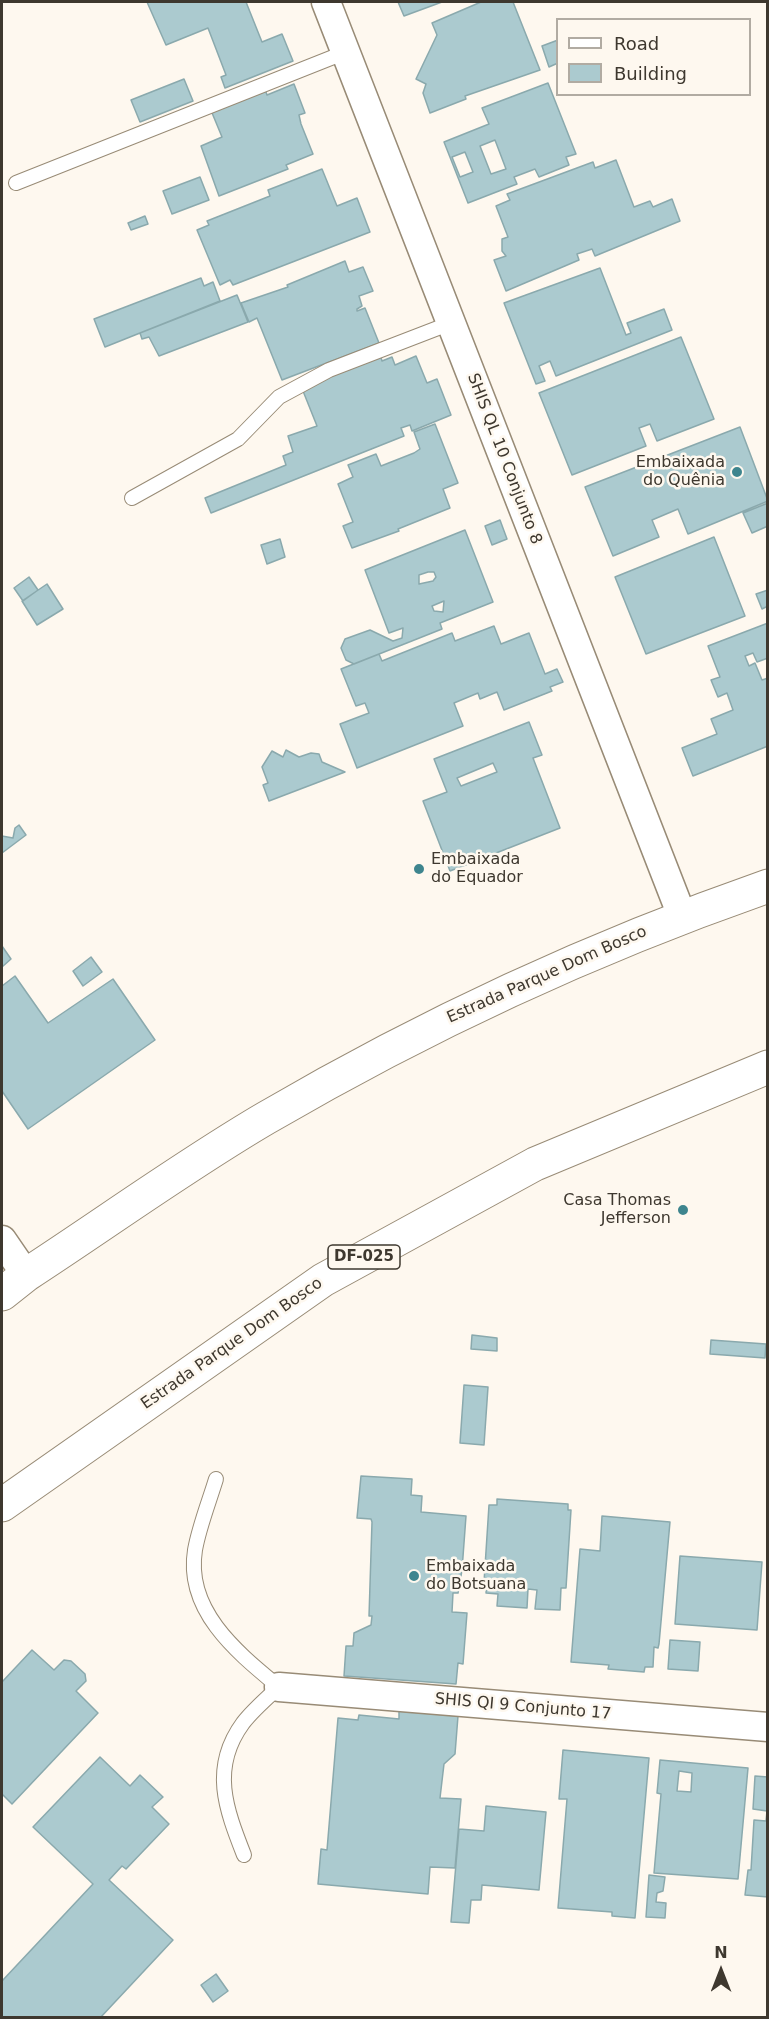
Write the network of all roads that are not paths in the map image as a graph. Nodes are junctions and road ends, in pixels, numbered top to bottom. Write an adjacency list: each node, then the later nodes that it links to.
1 (326, 2): 2 (street, SHIS QL 10 Conjunto 8)
2 (346, 52): 3 (lane); 4 (street, SHIS QL 10 Conjunto 8)
3 (16, 183)
4 (451, 323): 5 (lane); 7 (street, SHIS QL 10 Conjunto 8)
5 (132, 498)
6 (768, 886): 7 (main road, Estrada Parque Dom Bosco)
7 (682, 916): 10 (main road, Estrada Parque Dom Bosco)
8 (768, 1067): 12 (main road, Estrada Parque Dom Bosco / DF-025)
9 (2, 1240): 10 (street)
10 (14, 1285)
11 (216, 1479): 13 (lane)
12 (2, 1505)
13 (279, 1687): 14 (street, SHIS QI 9 Conjunto 17); 15 (lane)
14 (768, 1727)
15 (244, 1855)

